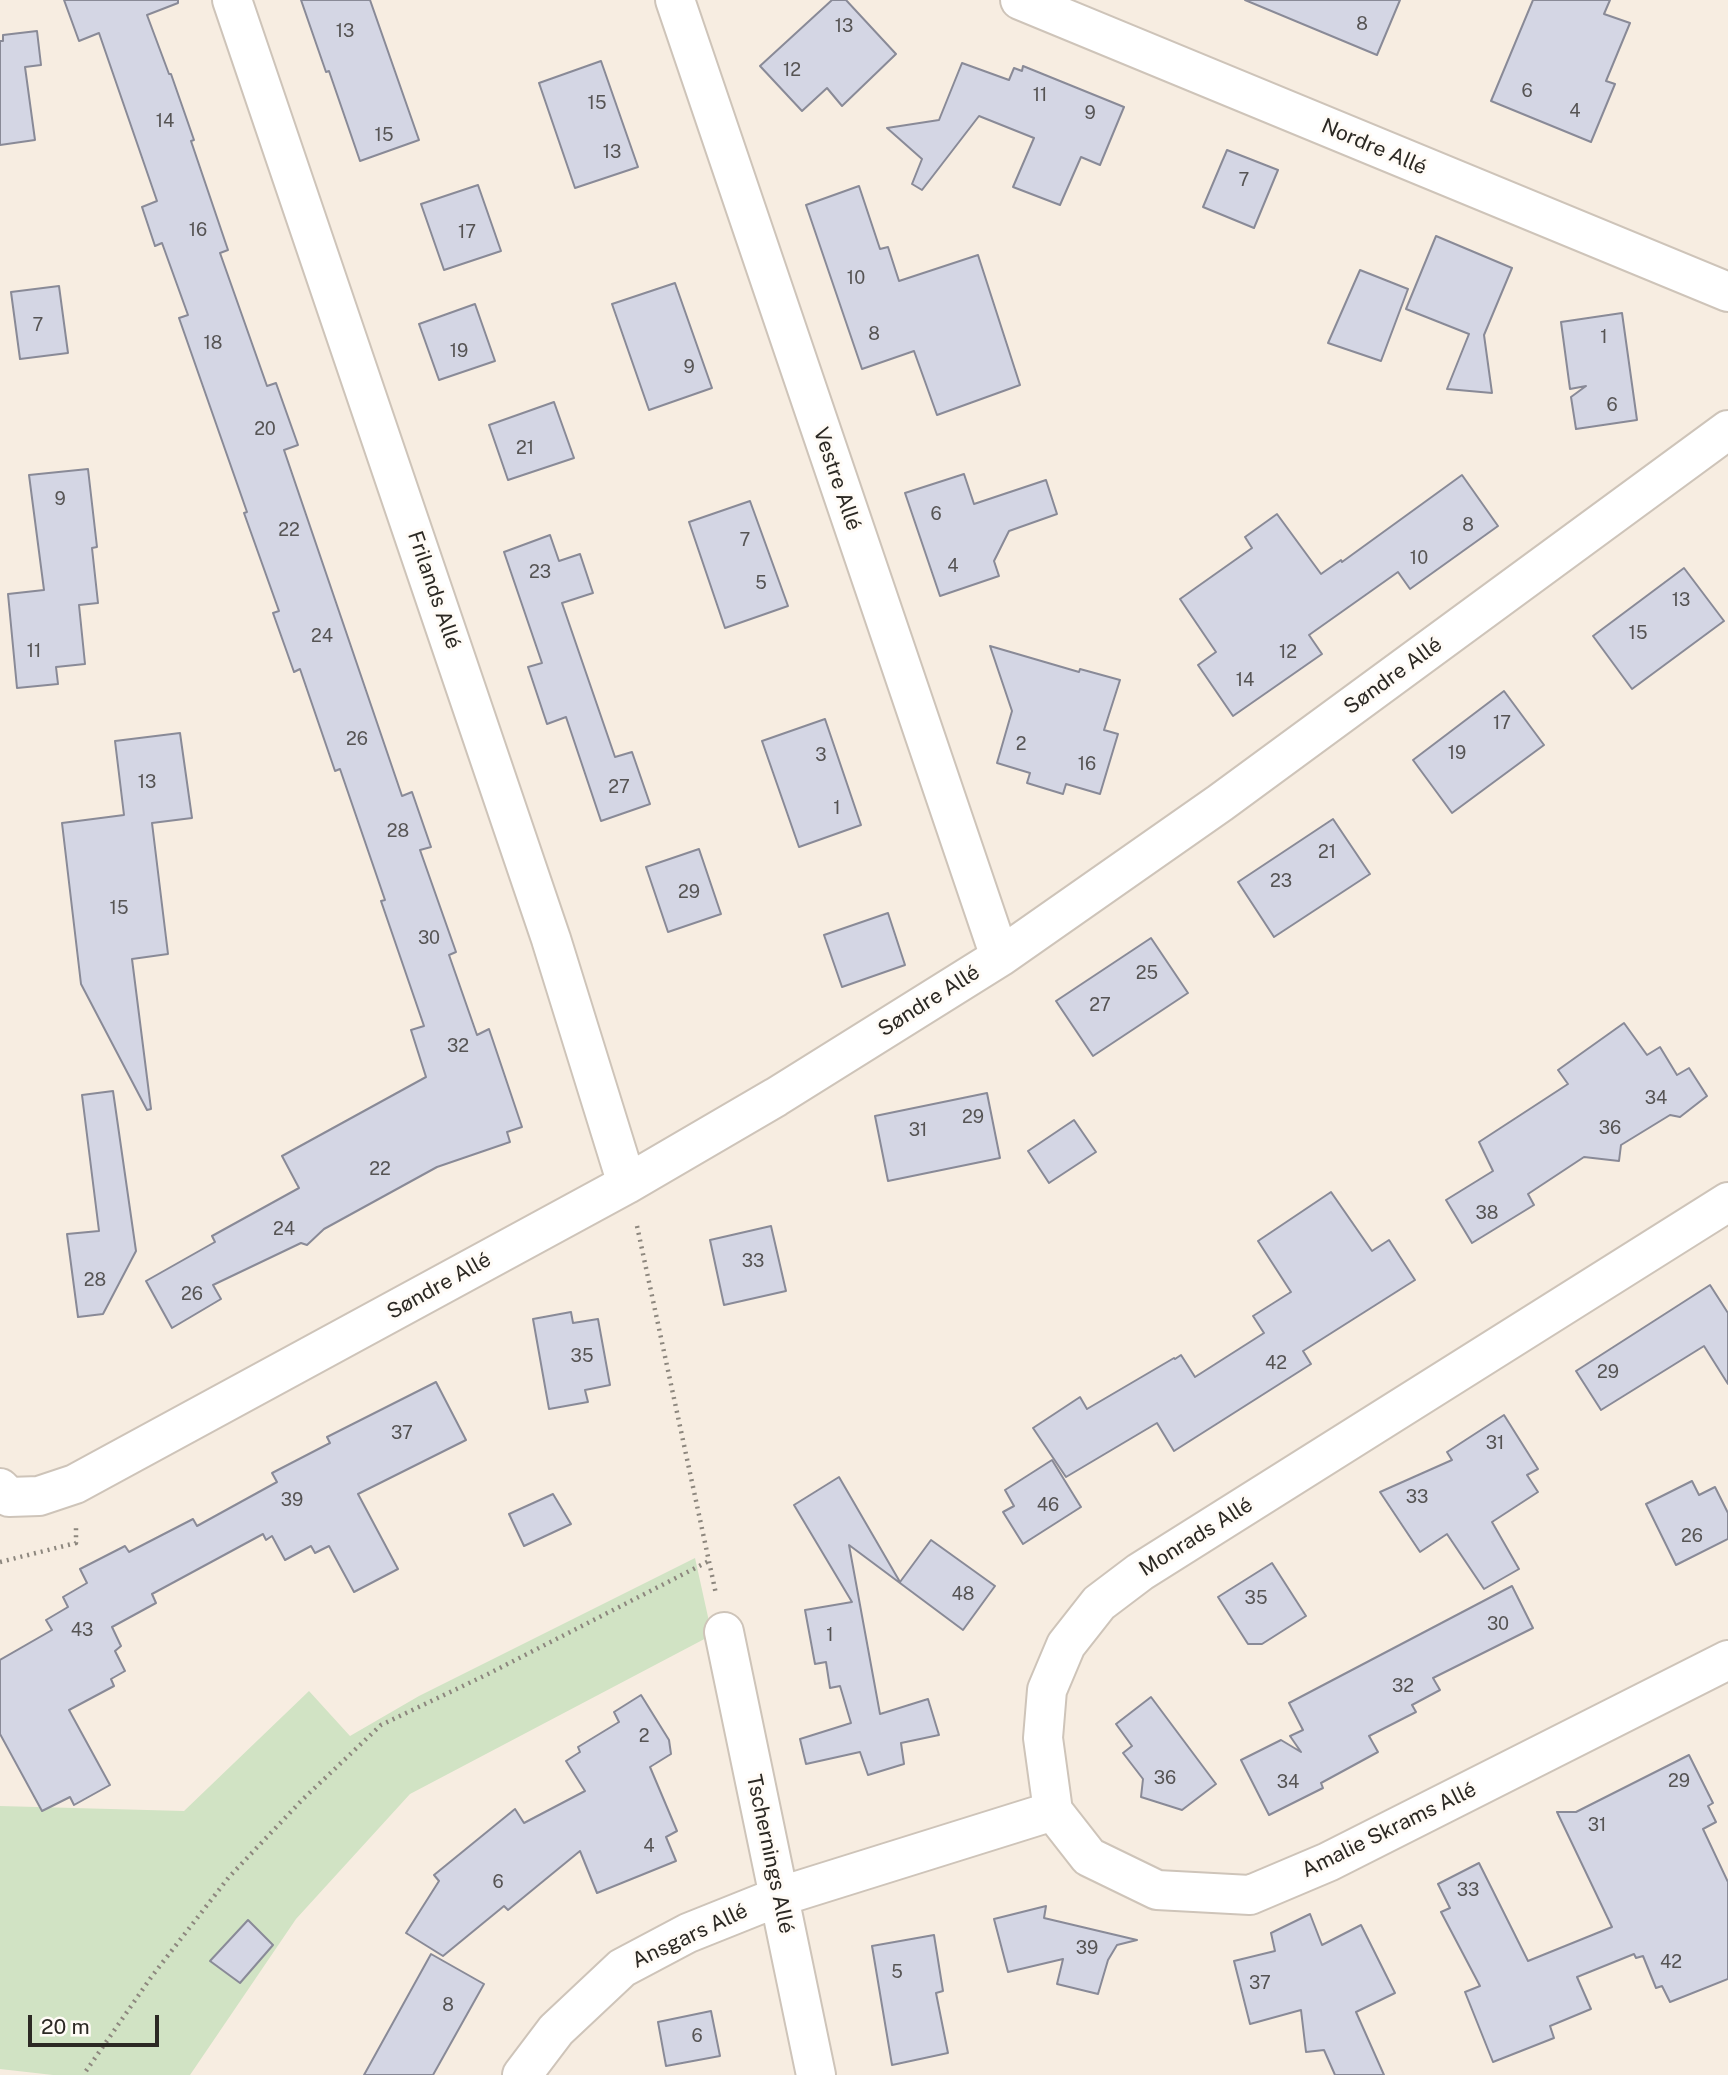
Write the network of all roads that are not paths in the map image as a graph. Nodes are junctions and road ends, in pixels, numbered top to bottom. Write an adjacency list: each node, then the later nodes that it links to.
1 (232, 0): 7 (street, Frilands Allé)
2 (675, 0): 6 (street, Vestre Allé)
3 (1020, 0): 4 (street, Nordre Allé)
4 (1728, 292)
5 (1728, 430): 6 (street, Søndre Allé)
6 (1000, 957): 7 (street, Søndre Allé)
7 (627, 1184): 9 (street, Søndre Allé)
8 (1728, 1202): 12 (street, Monrads Allé)
9 (0, 1488)
10 (724, 1633): 13 (street, Tschernings Allé)
11 (1728, 1660): 12 (street, Amalie Skrams Allé)
12 (1053, 1811): 13 (street)
13 (779, 1897): 14 (street, Ansgars Allé); 15 (street, Tschernings Allé)
14 (522, 2075)
15 (816, 2075)

